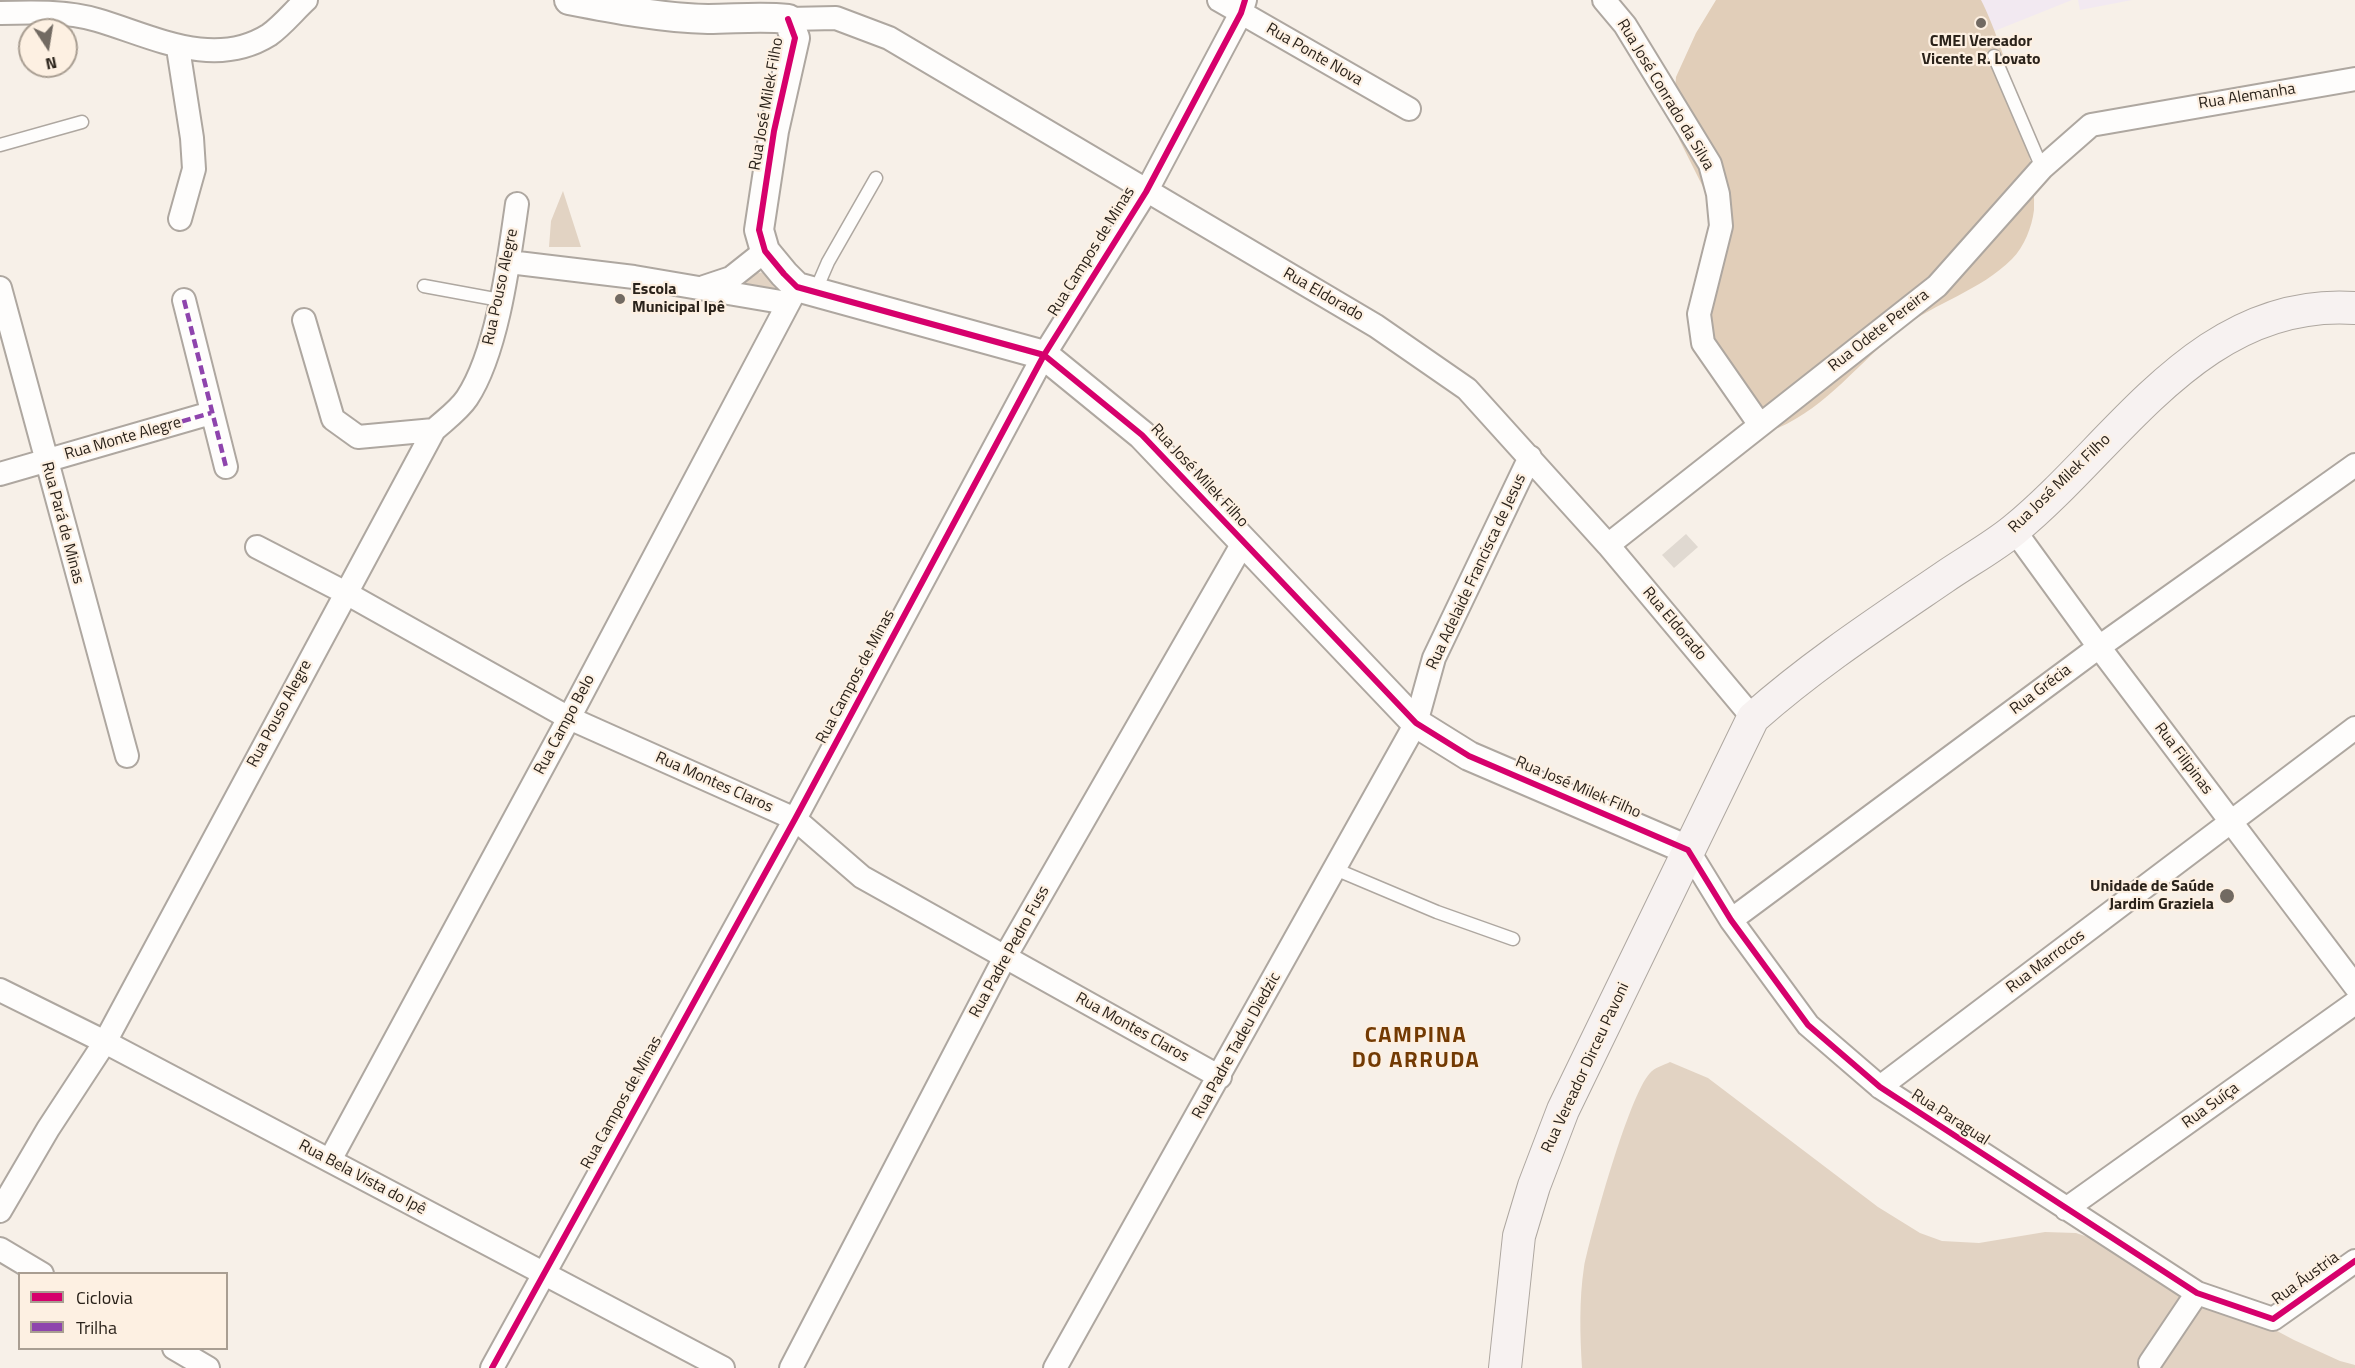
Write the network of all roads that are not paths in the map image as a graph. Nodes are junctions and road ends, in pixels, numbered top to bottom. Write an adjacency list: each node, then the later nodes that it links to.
1 (306, 0): 9 (street)
2 (569, 0): 8 (street, Rua José Milek Filho)
3 (1219, 0): 5 (street, Rua Ponte Nova)
4 (1604, 0): 33 (street, Rua José Conrado da Silva)
5 (1243, 6): 12 (street, Rua Ponte Nova); 18 (street, Rua Campos de Minas)
6 (94, 10): 7 (street); 9 (street)
7 (0, 13)
8 (788, 19): 18 (street, Rua Eldorado); 21 (street, Rua José Milek Filho)
9 (178, 48): 20 (street)
10 (1994, 56): 16 (lane)
11 (2355, 79): 13 (street, Rua Alemanha)
12 (1409, 109)
13 (2138, 115): 16 (street, Rua Odete Pereira)
14 (82, 122): 15 (lane)
15 (0, 145)
16 (2042, 168): 33 (street, Rua Odete Pereira)
17 (876, 177): 26 (lane)
18 (1146, 192): 31 (street, Rua Campos de Minas); 35 (street, Rua Eldorado)
19 (517, 204): 22 (street, Rua Pouso Alegre)
20 (180, 219)
21 (765, 251): 25 (street); 26 (street)
22 (509, 262): 25 (street); 28 (street, Rua Pouso Alegre)
23 (424, 285): 28 (lane)
24 (0, 288): 36 (street, Rua Pará de Minas)
25 (703, 288): 26 (street)
26 (800, 294): 31 (street, Rua José Milek Filho); 46 (street, Rua Campo Belo)
27 (184, 300): 32 (street)
28 (500, 300): 34 (street, Rua Pouso Alegre)
29 (2355, 308): 40 (main road, Rua José Milek Filho)
30 (304, 320): 34 (street)
31 (1044, 355): 41 (street, Rua José Milek Filho); 51 (street, Rua Campos de Minas)
32 (211, 413): 36 (street, Rua Monte Alegre); 38 (street)
33 (1760, 425): 42 (street, Rua Odete Pereira)
34 (434, 430): 44 (street, Rua Pouso Alegre)
35 (1530, 457): 42 (street, Rua Eldorado); 48 (street, Rua Adelaide Francisca de Jesus)
36 (45, 462): 39 (street, Rua Monte Alegre); 50 (street, Rua Pará de Minas)
37 (2355, 465): 45 (street, Rua Grécia)
38 (226, 467)
39 (0, 474)
40 (2014, 530): 45 (street, Rua Filipinas); 47 (main road, Rua José Milek Filho)
41 (1243, 543): 48 (street, Rua José Milek Filho); 57 (street, Rua Padre Pedro Fuss)
42 (1608, 545): 47 (street, Rua Eldorado)
43 (257, 547): 44 (street, Rua Montes Claros)
44 (346, 593): 46 (street, Rua Montes Claros); 61 (street, Rua Pouso Alegre)
45 (2099, 647): 52 (street, Rua Filipinas); 55 (street, Rua Grécia)
46 (569, 718): 51 (street, Rua Montes Claros); 64 (street, Rua Campo Belo)
47 (1753, 718): 53 (main road, Rua José Milek Filho)
48 (1416, 723): 53 (street, Rua José Milek Filho); 54 (street, Rua Padre Tadeu Diedzic)
49 (2355, 728): 52 (street, Rua Marrocos)
50 (127, 756)
51 (795, 819): 57 (street, Rua Montes Claros); 70 (street, Rua Campos de Minas)
52 (2231, 822): 58 (street, Rua Filipinas); 63 (street, Rua Marrocos)
53 (1688, 850): 55 (street, Rua Paragual); 80 (main road, Rua Vereador Dirceu Pavoni)
54 (1335, 869): 56 (lane); 62 (street, Rua Padre Tadeu Diedzic)
55 (1731, 920): 63 (street, Rua Paragual)
56 (1513, 939)
57 (1005, 957): 62 (street, Rua Montes Claros); 78 (street, Rua Padre Pedro Fuss)
58 (2355, 986)
59 (0, 990): 61 (street, Rua Bela Vista do Ipê)
60 (2355, 1003): 65 (street, Rua Suíça)
61 (105, 1042): 64 (street, Rua Bela Vista do Ipê); 66 (street, Rua Pouso Alegre)
62 (1220, 1077): 79 (street, Rua Padre Tadeu Diedzic)
63 (1880, 1088): 65 (street, Rua Paragual)
64 (330, 1160): 70 (street, Rua Bela Vista do Ipê)
65 (2066, 1209): 71 (street, Rua Paragual)
66 (0, 1211)
67 (0, 1249): 69 (street)
68 (2355, 1261): 72 (street, Rua Áustria)
69 (39, 1272)
70 (542, 1275): 76 (street, Rua Campos de Minas); 77 (street, Rua Bela Vista do Ipê)
71 (2197, 1293): 72 (street, Rua Paragual); 74 (street)
72 (2273, 1319)
73 (177, 1350): 75 (street)
74 (2150, 1363)
75 (208, 1368)
76 (492, 1368)
77 (723, 1368)
78 (791, 1368)
79 (1055, 1368)
80 (1505, 1368)

